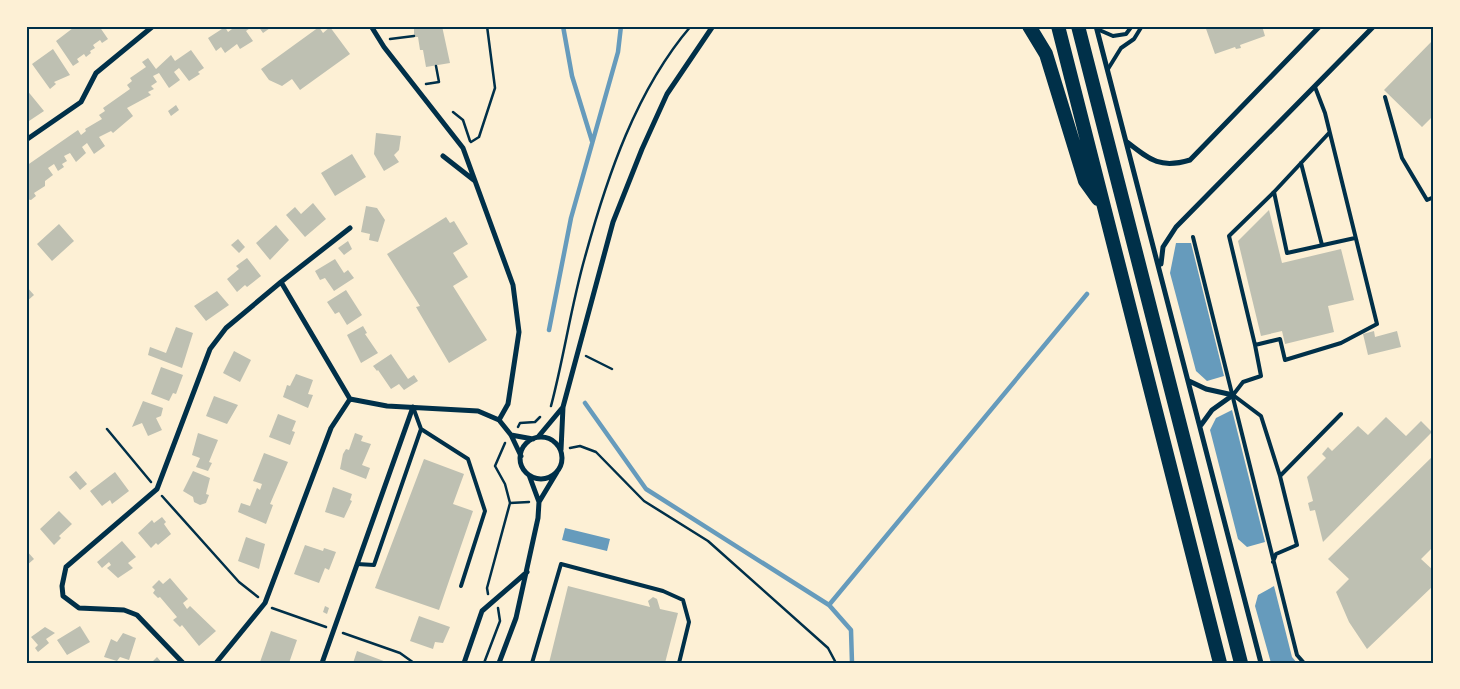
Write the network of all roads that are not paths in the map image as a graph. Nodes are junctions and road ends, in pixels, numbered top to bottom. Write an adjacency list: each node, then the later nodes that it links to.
1 (371, 26): 22 (street)
2 (712, 26): 13 (street)
3 (716, 26): 13 (street)
4 (1029, 26): 25 (highway)
5 (1058, 26): 25 (highway)
6 (1078, 26): 62 (highway)
7 (1132, 26): 12 (lane)
8 (1142, 26): 14 (lane)
9 (1320, 26): 19 (street)
10 (1374, 26): 15 (street)
11 (153, 27): 18 (street)
12 (1096, 28): 14 (street)
13 (702, 40): 37 (street)
14 (1108, 69): 19 (street)
15 (1315, 86): 17 (lane); 30 (street)
16 (1386, 97): 24 (lane)
17 (1330, 133): 21 (lane); 28 (lane)
18 (26, 140)
19 (1127, 142): 30 (street)
20 (444, 156): 22 (street)
21 (1301, 163): 23 (lane); 29 (lane)
22 (476, 181): 39 (street)
23 (1274, 192): 29 (lane); 32 (lane)
24 (1434, 197)
25 (1104, 208): 61 (highway)
26 (350, 228): 31 (street)
27 (1194, 237): 34 (lane)
28 (1355, 238): 29 (lane); 32 (lane)
29 (1322, 245)
30 (1160, 267): 33 (street)
31 (281, 282): 35 (street); 54 (street)
32 (1255, 345): 34 (lane)
33 (1189, 381): 34 (street); 40 (street)
34 (1233, 395): 40 (street); 48 (lane); 51 (lane)
35 (350, 399): 36 (street); 55 (street)
36 (413, 407): 39 (street); 41 (lane); 50 (street)
37 (563, 407): 43 (street); 44 (street)
38 (1341, 414): 48 (lane)
39 (499, 420): 42 (street)
40 (1201, 425): 63 (street)
41 (421, 429): 50 (lane); 53 (lane)
42 (511, 436): 43 (street); 45 (street)
43 (535, 438): 44 (street); 45 (street)
44 (561, 450): 46 (street)
45 (521, 456): 47 (street)
46 (557, 472): 47 (street); 49 (street)
47 (530, 475): 49 (street)
48 (1280, 476): 51 (lane)
49 (539, 502): 52 (street)
50 (357, 564): 56 (street)
51 (1273, 564): 64 (lane)
52 (527, 572): 57 (street); 58 (street)
53 (461, 586)
54 (183, 663)
55 (216, 663)
56 (322, 663)
57 (464, 663)
58 (499, 663)
59 (532, 663): 60 (lane)
60 (679, 663)
61 (1220, 663)
62 (1241, 663)
63 (1261, 663)
64 (1304, 663)

